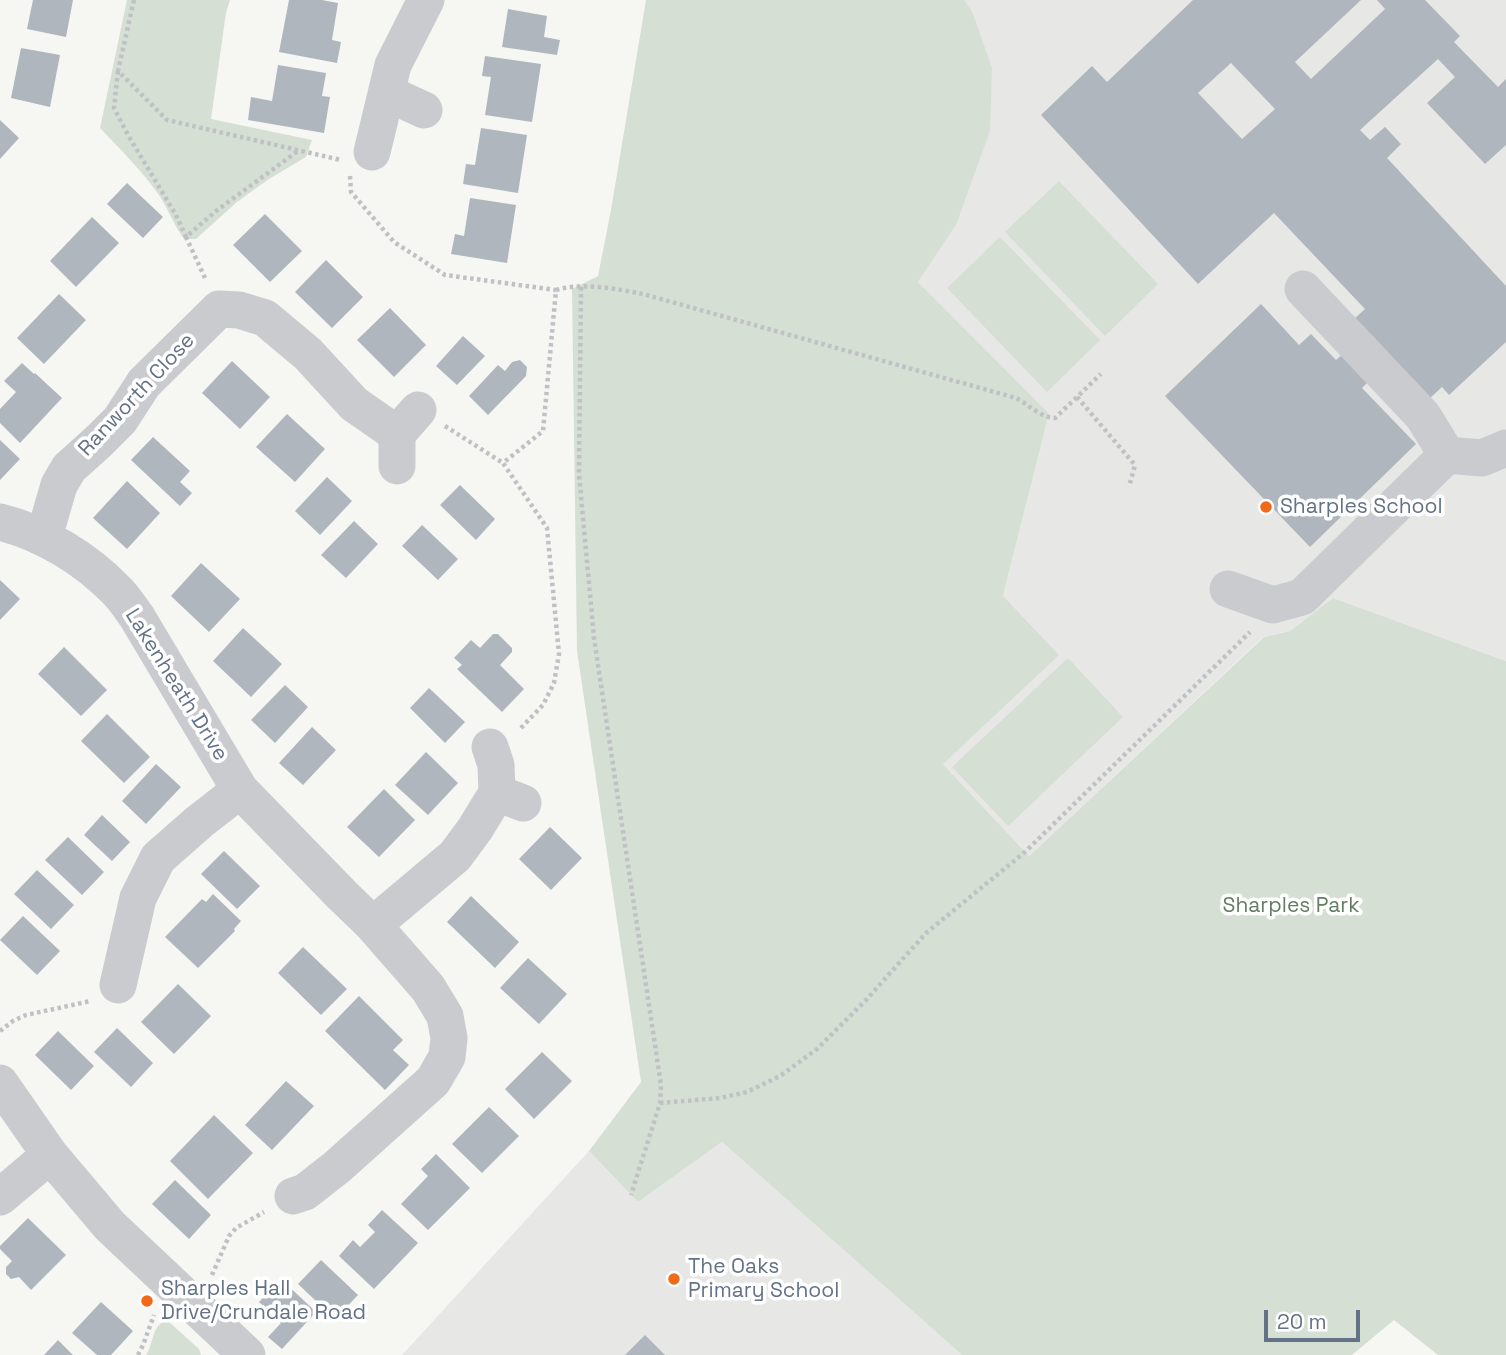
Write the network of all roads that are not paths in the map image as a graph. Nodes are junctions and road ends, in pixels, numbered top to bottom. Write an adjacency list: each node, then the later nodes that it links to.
1 (426, 0): 2 (street)
2 (387, 93): 3 (street); 4 (street)
3 (424, 110)
4 (357, 161)
5 (1303, 289): 8 (street)
6 (404, 436): 10 (street, Ranworth Close)
7 (1506, 448): 8 (street)
8 (1447, 455): 11 (street)
9 (0, 522): 10 (street, Lakenheath Drive)
10 (44, 537): 13 (street, Lakenheath Drive)
11 (1228, 589)
12 (501, 777): 14 (street)
13 (240, 790): 14 (street, Lakenheath Drive); 15 (street)
14 (373, 925): 18 (street, Lakenheath Drive)
15 (118, 985)
16 (0, 1083): 17 (street)
17 (50, 1156): 19 (street); 20 (street)
18 (313, 1195)
19 (0, 1197)
20 (247, 1355)

